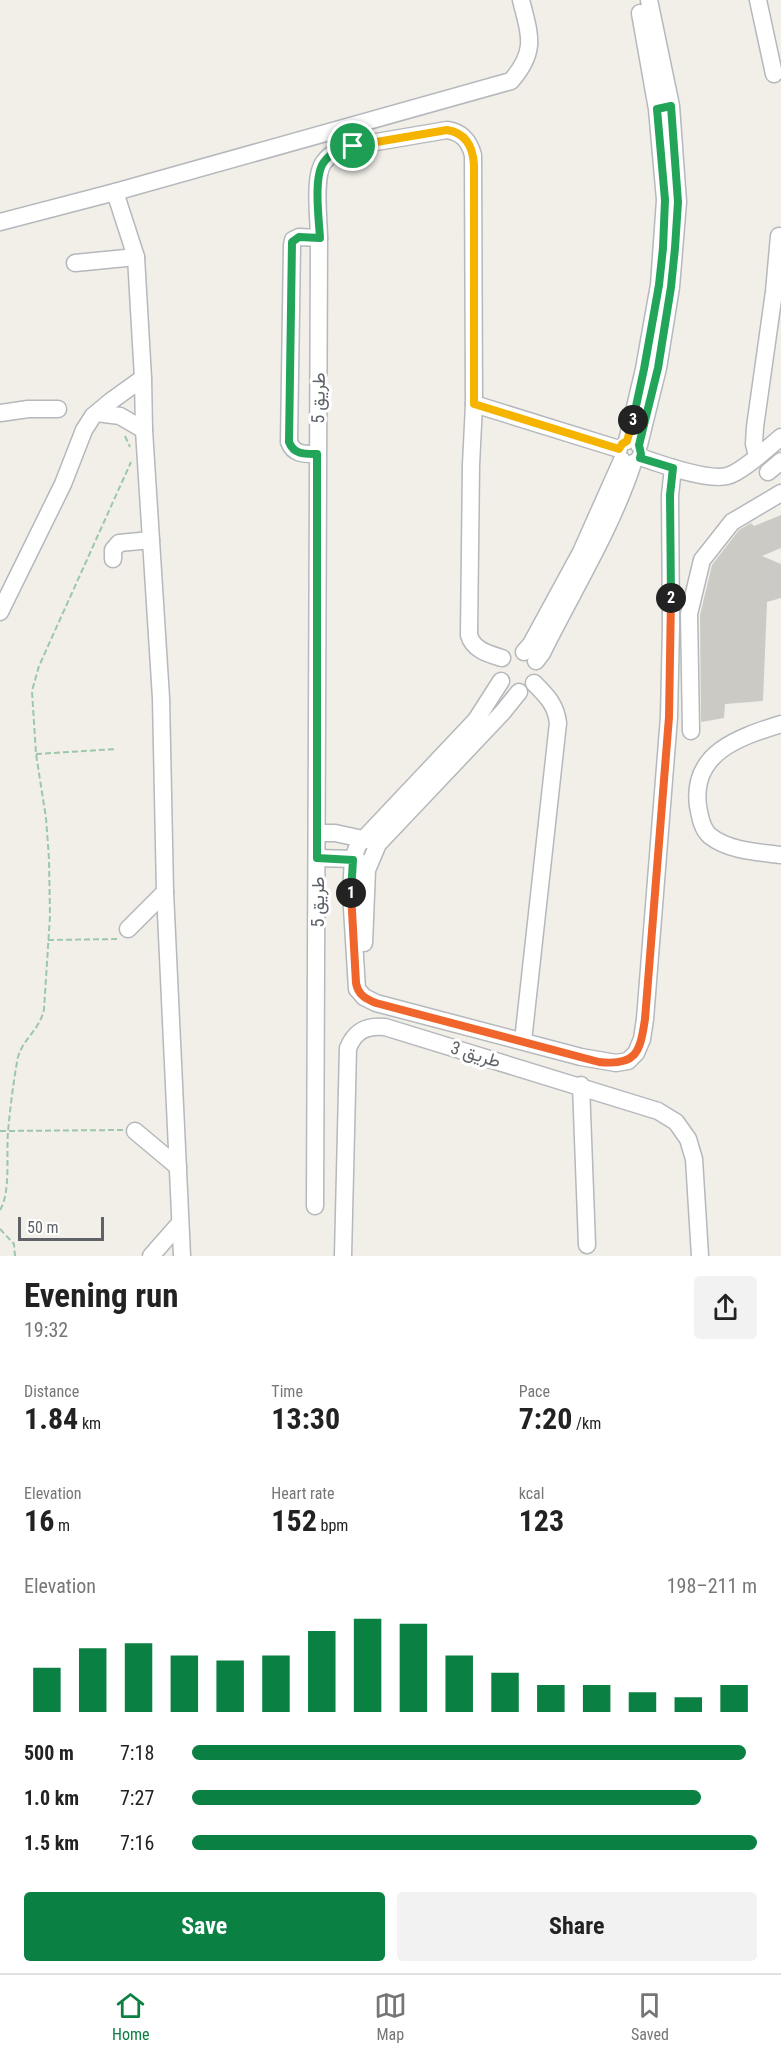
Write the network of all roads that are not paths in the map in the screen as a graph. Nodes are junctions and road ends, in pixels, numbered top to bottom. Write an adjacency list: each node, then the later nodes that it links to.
1 (521, 0): 7 (street)
2 (637, 0): 5 (street)
3 (649, 0): 5 (street)
4 (758, 0): 6 (street)
5 (649, 26): 20 (street)
6 (774, 74)
7 (115, 192): 8 (street); 11 (street)
8 (0, 222)
9 (779, 236): 22 (street)
10 (320, 238): 14 (street, طريق 5); 21 (street, طريق 5); 21 (street)
11 (136, 257): 12 (street); 13 (street)
12 (75, 263)
13 (143, 378): 17 (street); 18 (street)
14 (474, 404): 20 (street); 29 (street, طريق 5)
15 (57, 408): 16 (street)
16 (0, 413)
17 (97, 413): 18 (street); 27 (street)
18 (144, 430): 25 (street)
19 (781, 437): 22 (street)
20 (630, 453): 23 (street); 28 (street)
21 (317, 454): 35 (street, طريق 5)
22 (757, 456): 23 (street)
23 (673, 468): 42 (street)
24 (781, 493): 34 (street)
25 (151, 540): 26 (street); 40 (street)
26 (112, 559)
27 (0, 612)
28 (530, 656): 29 (street); 31 (street)
29 (502, 658): 30 (street)
30 (501, 681): 32 (street); 36 (street)
31 (534, 684): 32 (street); 42 (street)
32 (519, 692): 36 (street)
33 (781, 724): 37 (street)
34 (691, 731)
35 (317, 833): 36 (street); 38 (street, طريق 5)
36 (370, 841): 39 (street)
37 (781, 855)
38 (317, 858): 39 (street); 46 (street, طريق 5)
39 (361, 862): 42 (street)
40 (165, 892): 41 (street); 45 (street)
41 (124, 934)
42 (523, 1041)
43 (581, 1085): 48 (street); 51 (street, طريق 3); 52 (street, طريق 3)
44 (130, 1130): 45 (street)
45 (178, 1167): 47 (street)
46 (315, 1206)
47 (180, 1223): 49 (street); 50 (street)
48 (587, 1245)
49 (152, 1256)
50 (182, 1256)
51 (343, 1256)
52 (700, 1256)

